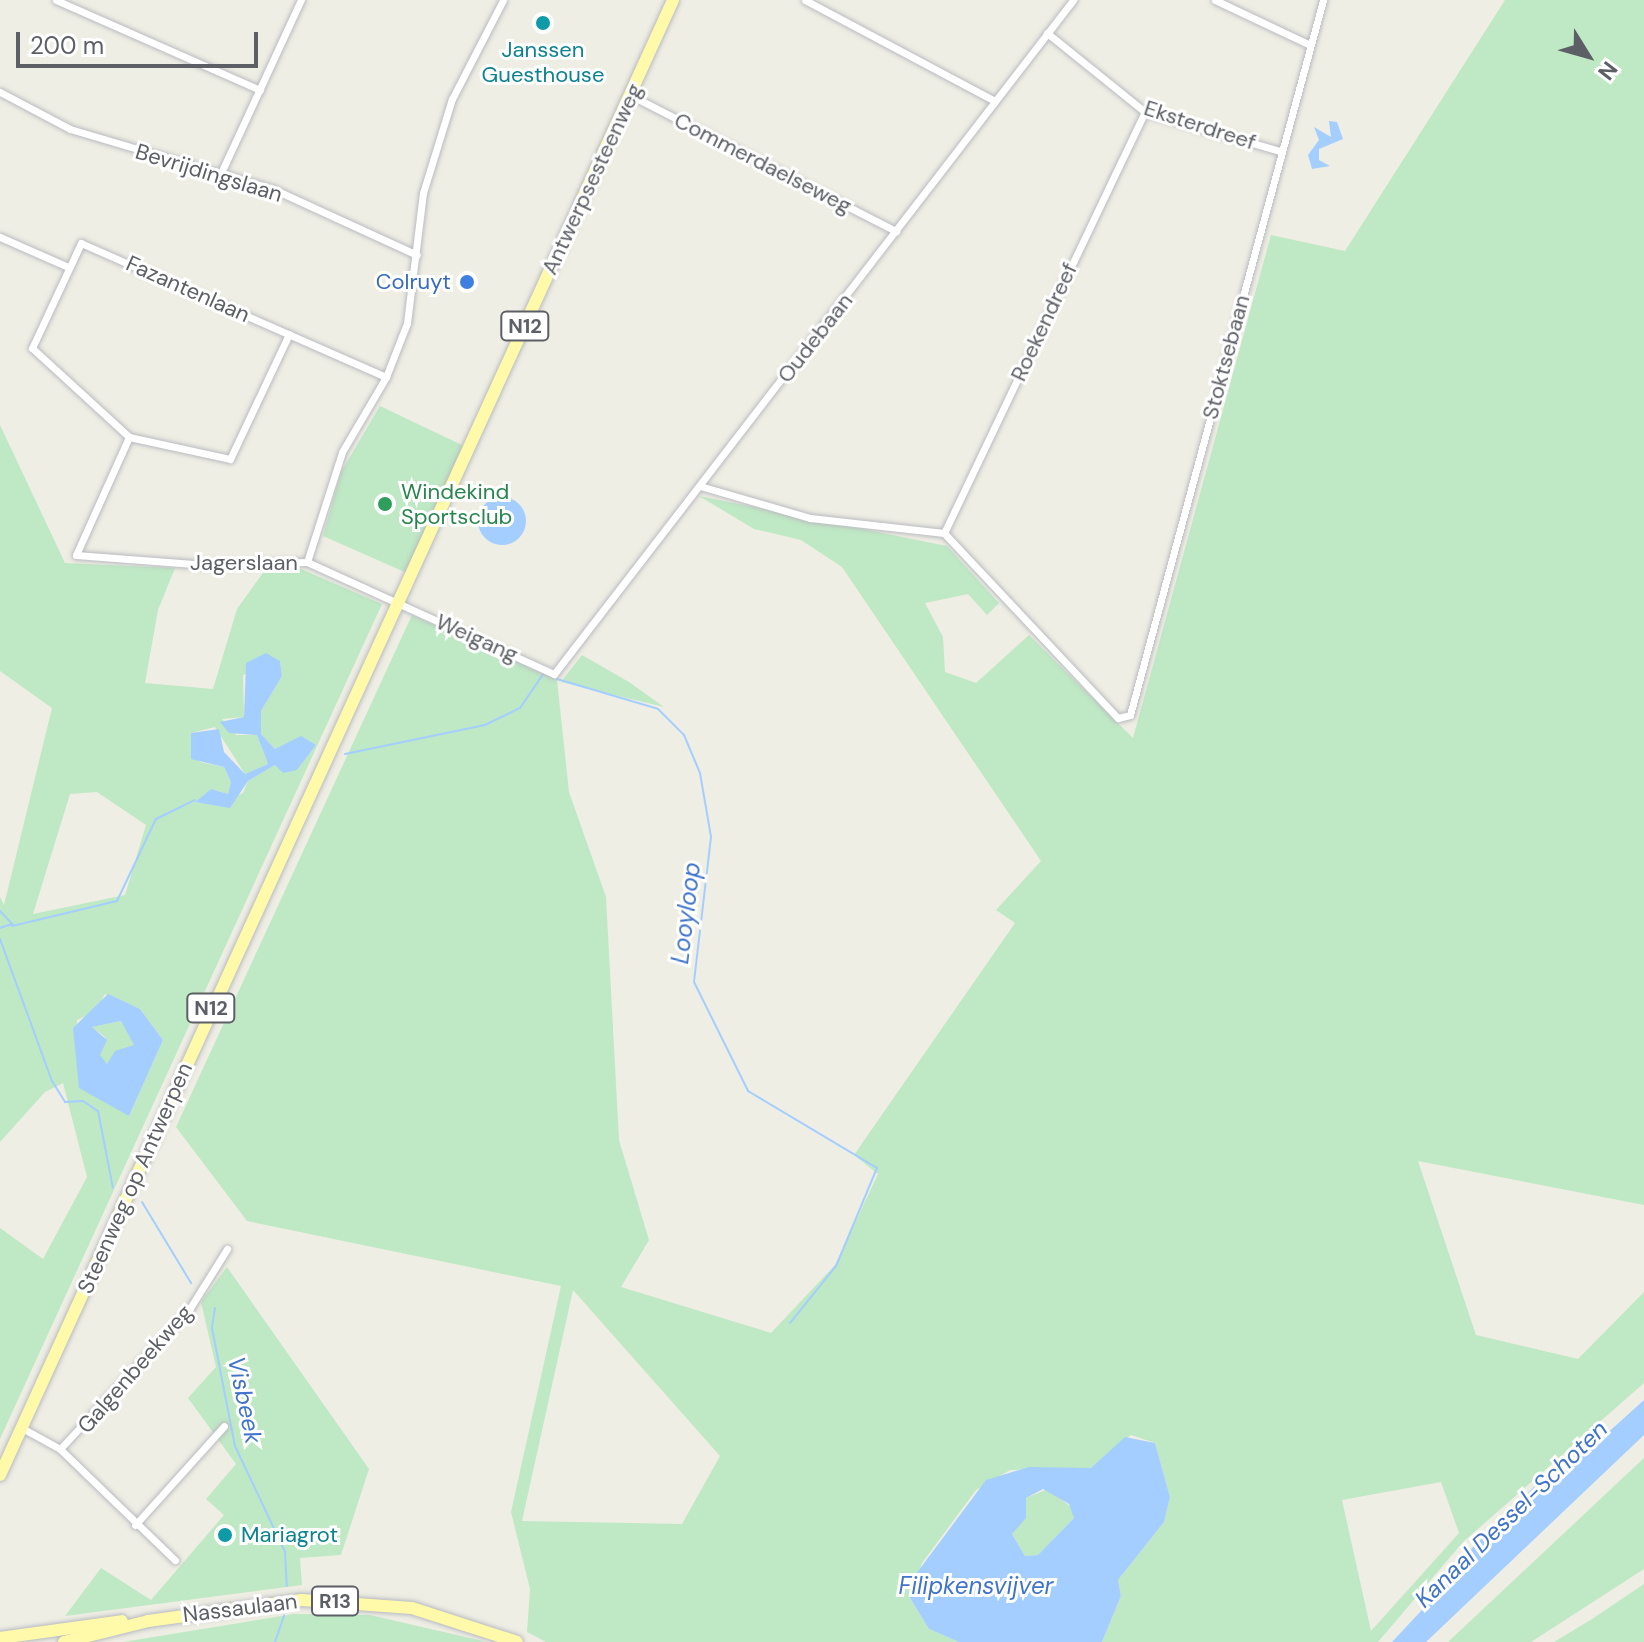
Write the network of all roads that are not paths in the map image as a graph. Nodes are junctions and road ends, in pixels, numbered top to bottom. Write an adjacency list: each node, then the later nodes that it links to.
1 (56, 0): 11 (street)
2 (301, 0): 11 (street)
3 (503, 0): 20 (street)
4 (673, 0): 13 (main road, Antwerpsesteenweg / N12)
5 (805, 0): 14 (street)
6 (1073, 0): 9 (street, Oudebaan)
7 (1215, 0): 10 (street)
8 (1323, 0): 10 (street, Stoktsebaan)
9 (1047, 33): 14 (street, Oudebaan); 15 (street, Eksterdreef)
10 (1310, 45): 16 (street, Stoktsebaan)
11 (260, 90): 17 (street)
12 (0, 92): 17 (street, Bevrijdingslaan)
13 (630, 95): 18 (street, Commerdaelseweg); 28 (main road, Antwerpsesteenweg / N12)
14 (995, 101): 18 (street, Oudebaan)
15 (1145, 112): 16 (street, Eksterdreef); 26 (street, Roekendreef)
16 (1280, 151): 26 (street, Stoktsebaan)
17 (220, 175): 20 (street, Bevrijdingslaan)
18 (896, 231): 25 (street, Oudebaan)
19 (0, 237): 21 (street)
20 (417, 255): 23 (street)
21 (66, 266): 22 (street, Fazantenlaan); 24 (street)
22 (289, 334): 23 (street, Fazantenlaan); 24 (street)
23 (386, 377): 27 (street)
24 (129, 437): 27 (street, Jagerslaan)
25 (700, 486): 26 (street); 29 (street, Oudebaan)
26 (944, 533)
27 (307, 562): 28 (street, Jagerslaan)
28 (399, 604): 29 (street, Weigang); 30 (main road, Antwerpsesteenweg / N12)
29 (554, 674)
30 (330, 751): 33 (main road, Steenweg op Antwerpen / N12)
31 (227, 1249): 34 (street, Galgenbeekweg)
32 (224, 1426): 36 (street)
33 (22, 1428): 34 (street, Galgenbeekweg); 35 (main road, Steenweg op Antwerpen / N12)
34 (60, 1449): 36 (street)
35 (0, 1475)
36 (135, 1525): 37 (street)
37 (175, 1560)
38 (148, 1621): 39 (main road, Nassaulaan / R13); 40 (main road, Nassaulaan / R13); 41 (main road, Nassaulaan / R13)
39 (0, 1638)
40 (64, 1642)
41 (517, 1642)

